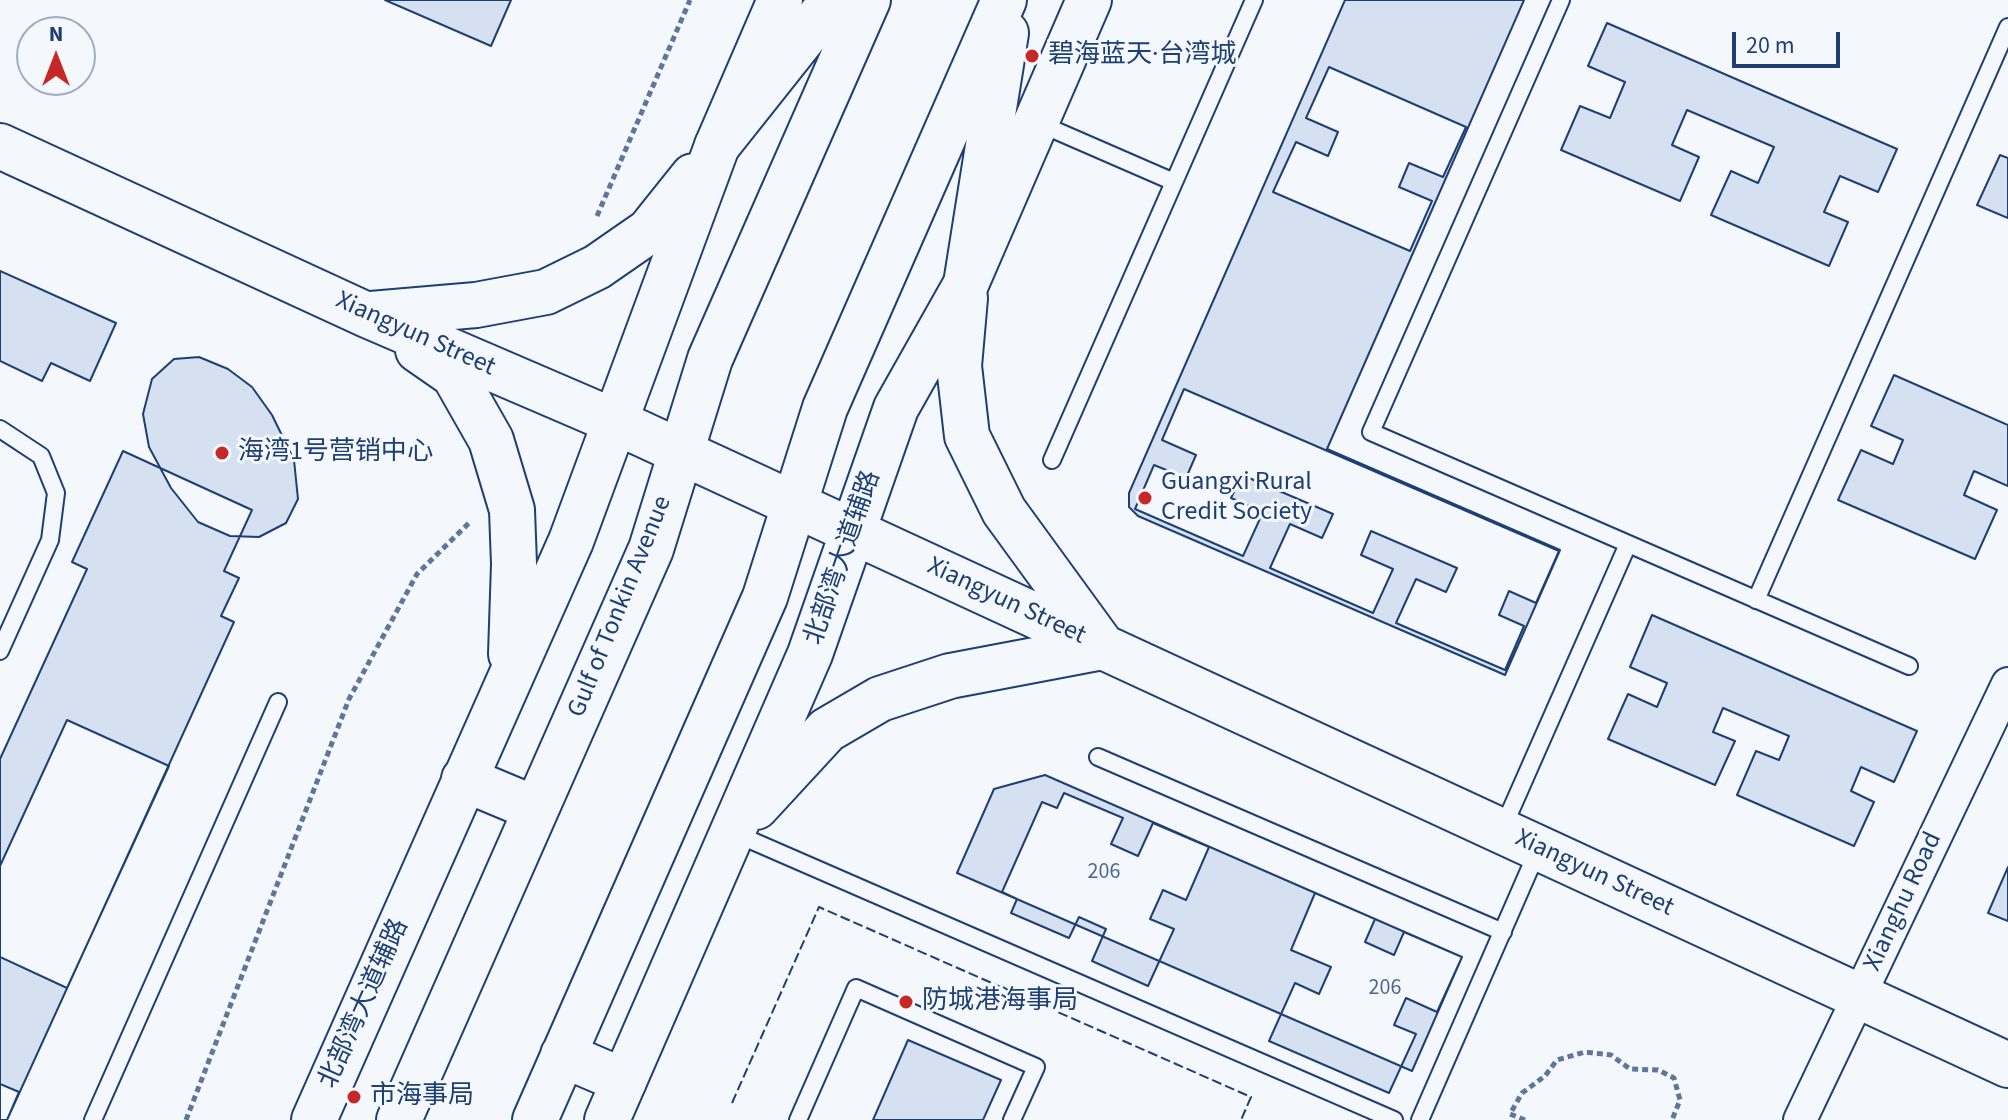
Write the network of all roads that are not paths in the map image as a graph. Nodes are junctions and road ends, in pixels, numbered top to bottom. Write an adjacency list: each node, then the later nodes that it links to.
1 (780, 0): 13 (main road, 北部湾大道辅路)
2 (833, 0): 13 (main road)
3 (868, 0): 19 (main road, Gulf of Tonkin Avenue)
4 (1004, 0): 21 (main road)
5 (1011, 0): 11 (main road)
6 (1089, 0): 11 (main road)
7 (1254, 0): 14 (lane)
8 (1561, 0): 23 (lane)
9 (2008, 27): 10 (lane)
10 (2004, 47): 24 (lane)
11 (1016, 113): 14 (lane); 15 (main road)
12 (0, 146): 16 (main road, Xiangyun Street)
13 (717, 146): 16 (main road); 17 (main road, 北部湾大道辅路)
14 (1174, 182): 20 (lane)
15 (966, 284): 22 (main road, 北部湾大道辅路); 25 (main road)
16 (367, 315): 17 (main road, Xiangyun Street); 28 (main road)
17 (616, 422): 19 (main road, Xiangyun Street); 28 (main road, 北部湾大道辅路)
18 (0, 429): 26 (lane)
19 (681, 452): 21 (main road, Xiangyun Street); 33 (main road, Gulf of Tonkin Avenue)
20 (1052, 460)
21 (795, 504): 22 (main road, Xiangyun Street); 38 (main road)
22 (853, 531): 25 (main road, Xiangyun Street); 34 (main road, 北部湾大道辅路)
23 (1628, 544): 24 (lane); 35 (lane)
24 (1756, 600): 27 (lane)
25 (1103, 647): 34 (main road); 35 (main road, Xiangyun Street)
26 (0, 651)
27 (1909, 666)
28 (510, 673): 32 (main road, 北部湾大道辅路)
29 (2008, 684): 37 (street, Xianghu Road)
30 (278, 702): 41 (lane)
31 (1098, 757): 36 (lane)
32 (464, 779): 33 (main road); 42 (main road, 北部湾大道辅路)
33 (536, 809): 43 (main road, Gulf of Tonkin Avenue)
34 (732, 832): 40 (main road, 北部湾大道辅路); 47 (lane)
35 (1520, 840): 36 (lane); 37 (main road, Xiangyun Street)
36 (1503, 932): 48 (lane)
37 (1860, 997): 39 (main road, Xiangyun Street); 49 (street, Xianghu Road)
38 (563, 1055): 40 (main road); 44 (main road)
39 (2008, 1065)
40 (615, 1100)
41 (93, 1120)
42 (314, 1120)
43 (399, 1120)
44 (535, 1120)
45 (798, 1120): 46 (lane)
46 (1012, 1120)
47 (1394, 1120)
48 (1420, 1120)
49 (1800, 1120)

